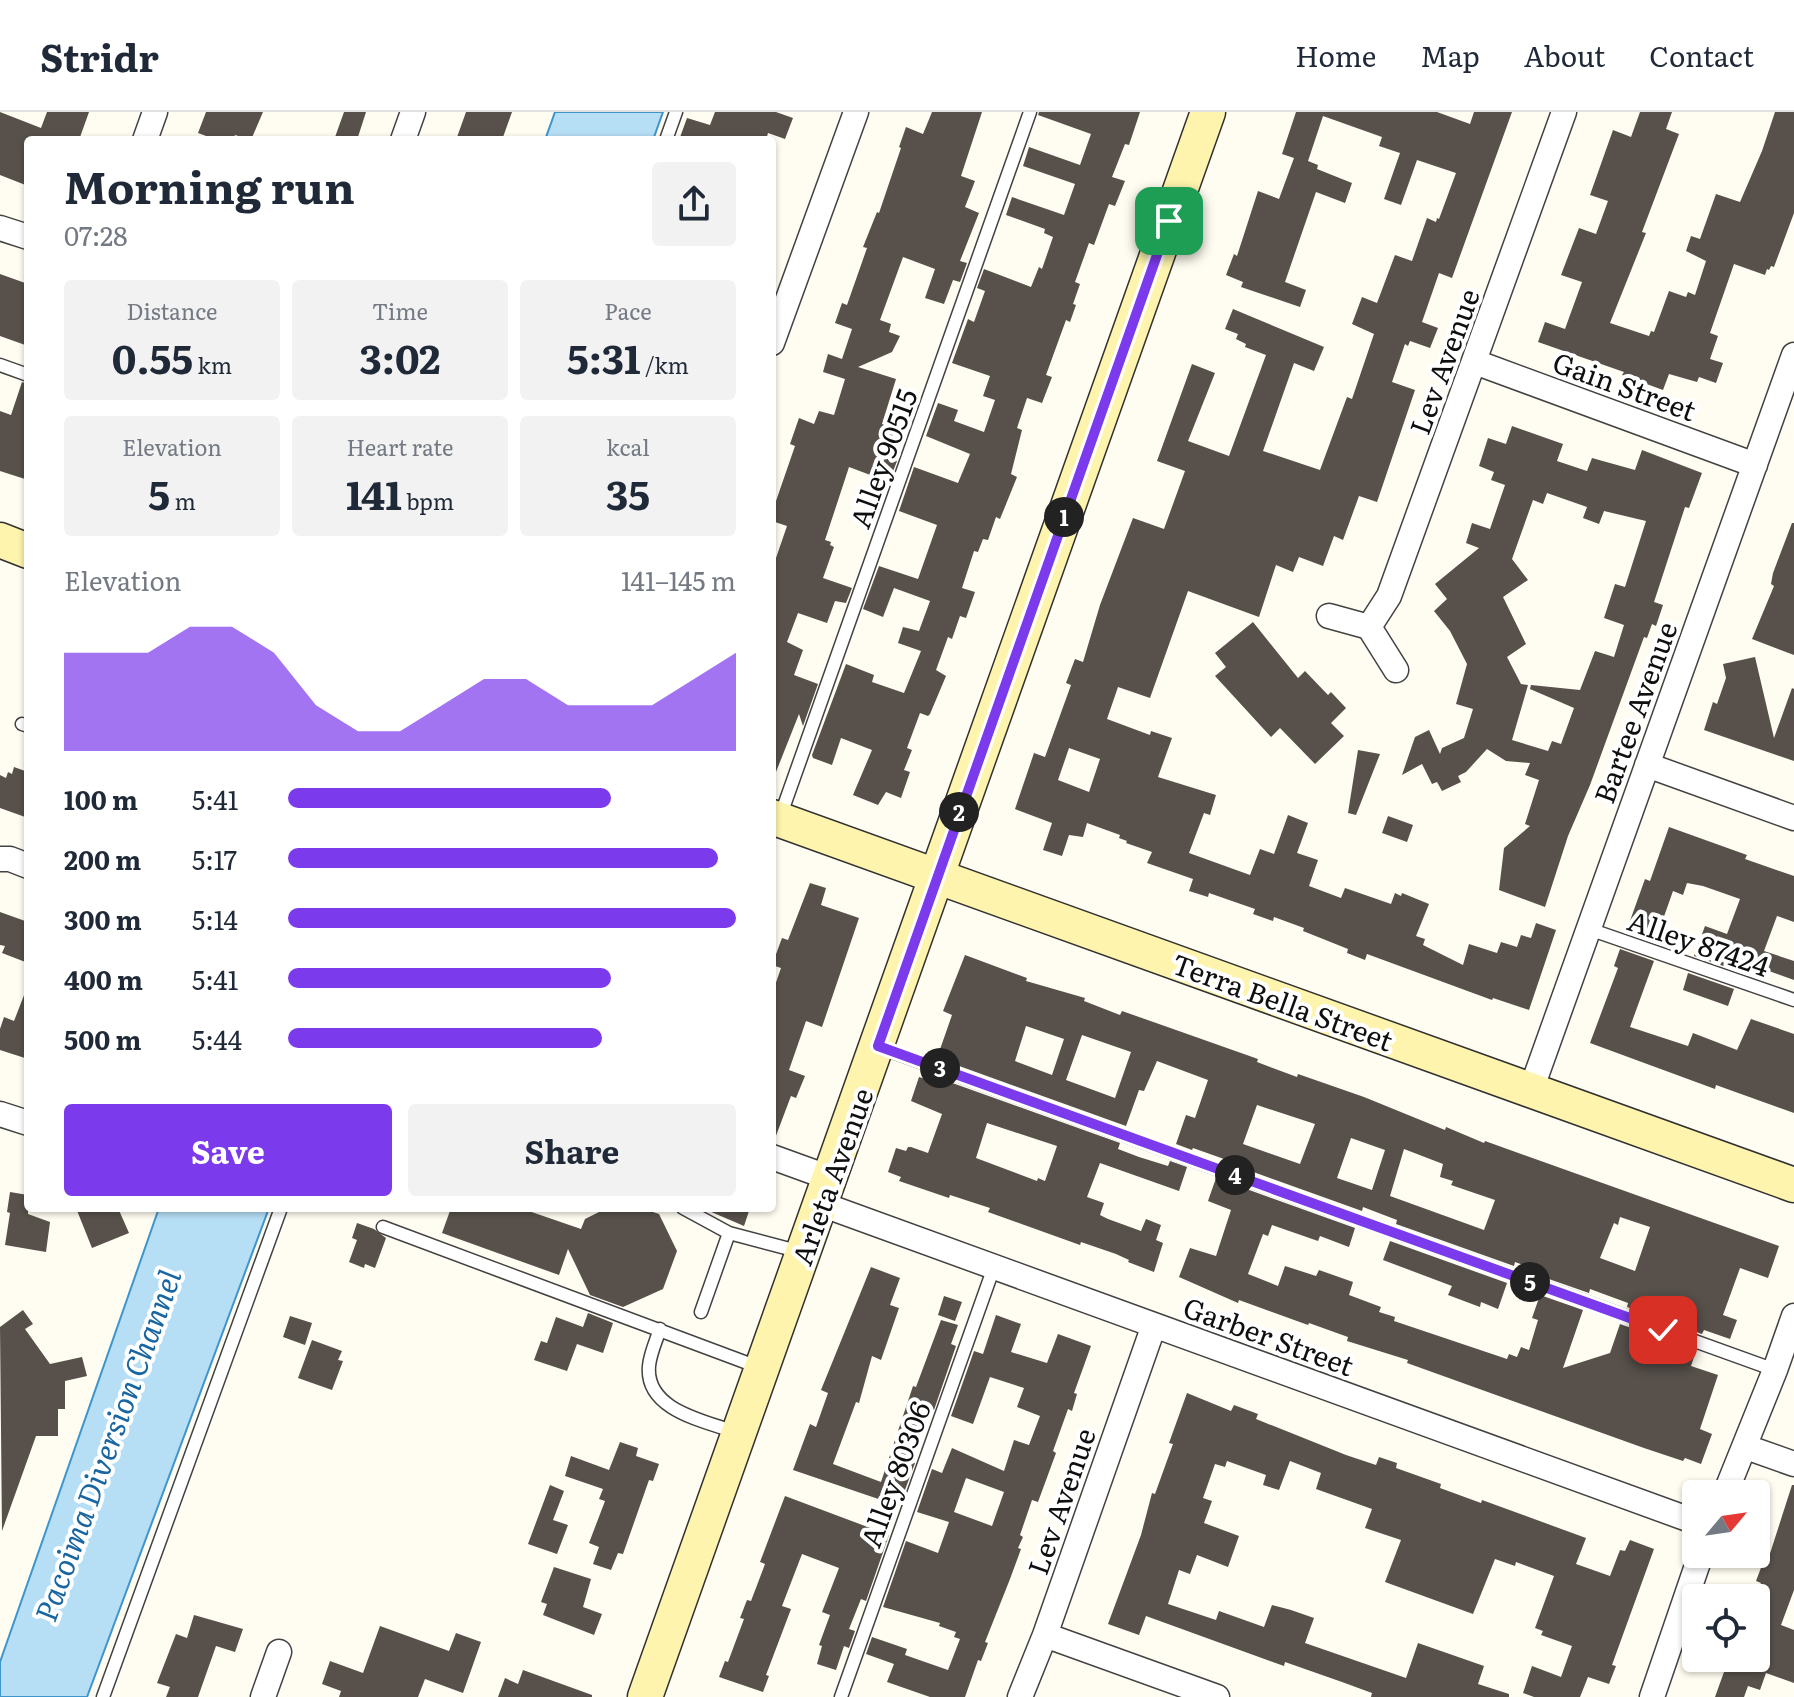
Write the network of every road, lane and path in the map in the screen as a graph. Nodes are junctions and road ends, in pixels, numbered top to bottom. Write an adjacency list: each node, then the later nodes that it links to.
1 (155, 112): 8 (street)
2 (413, 112): 9 (street)
3 (676, 112): 10 (lane)
4 (856, 112): 13 (street)
5 (1030, 112): 25 (lane, Alley 90515)
6 (1208, 112): 30 (main road, Arleta Avenue)
7 (1564, 112): 15 (street, Lev Avenue)
8 (146, 136)
9 (404, 136)
10 (667, 136)
11 (0, 228): 12 (street)
12 (24, 236)
13 (776, 332)
14 (1794, 355): 18 (street, Bartee Avenue)
15 (1475, 362): 18 (street, Gain Street); 22 (street, Lev Avenue)
16 (0, 365): 17 (lane)
17 (24, 374)
18 (1755, 465): 24 (street, Bartee Avenue)
19 (0, 540): 20 (main road)
20 (24, 549)
21 (1329, 616): 22 (street)
22 (1369, 627): 23 (street)
23 (1396, 670)
24 (1647, 765): 27 (street); 31 (street, Bartee Avenue)
25 (776, 815)
26 (776, 818): 30 (main road, Terra Bella Street)
27 (1794, 818)
28 (0, 859): 29 (street)
29 (24, 864)
30 (937, 875): 33 (main road, Arleta Avenue); 34 (main road, Terra Bella Street)
31 (1589, 929): 32 (lane, Alley 87424); 34 (street, Bartee Avenue)
32 (1794, 1000)
33 (878, 1046): 39 (main road, Arleta Avenue); 51 (lane)
34 (1531, 1090): 38 (main road, Terra Bella Street)
35 (0, 1114): 36 (street)
36 (24, 1122)
37 (776, 1160): 39 (street, Garber Street)
38 (1794, 1185)
39 (826, 1191): 44 (main road, Arleta Avenue); 45 (street, Garber Street)
40 (280, 1212): 60 (lane)
41 (690, 1212): 43 (lane)
42 (383, 1227): 49 (lane)
43 (729, 1233): 44 (lane); 46 (lane)
44 (804, 1252): 50 (main road, Arleta Avenue)
45 (994, 1267): 48 (street, Garber Street); 63 (lane, Alley 80306)
46 (701, 1312)
47 (1794, 1316): 51 (street)
48 (1154, 1325): 56 (street, Garber Street); 58 (street, Lev Avenue)
49 (660, 1329): 50 (lane); 52 (lane)
50 (763, 1368): 52 (main road, Arleta Avenue)
51 (1775, 1370): 53 (street)
52 (739, 1433): 62 (main road, Arleta Avenue)
53 (1746, 1447): 54 (street); 55 (street)
54 (1794, 1464)
55 (1731, 1480)
56 (1682, 1517)
57 (1696, 1568): 66 (street)
58 (1045, 1635): 64 (street, Lev Avenue); 65 (street)
59 (279, 1652): 61 (street)
60 (103, 1697)
61 (263, 1697)
62 (645, 1697)
63 (841, 1697)
64 (1020, 1697)
65 (1217, 1697)
66 (1652, 1697)

